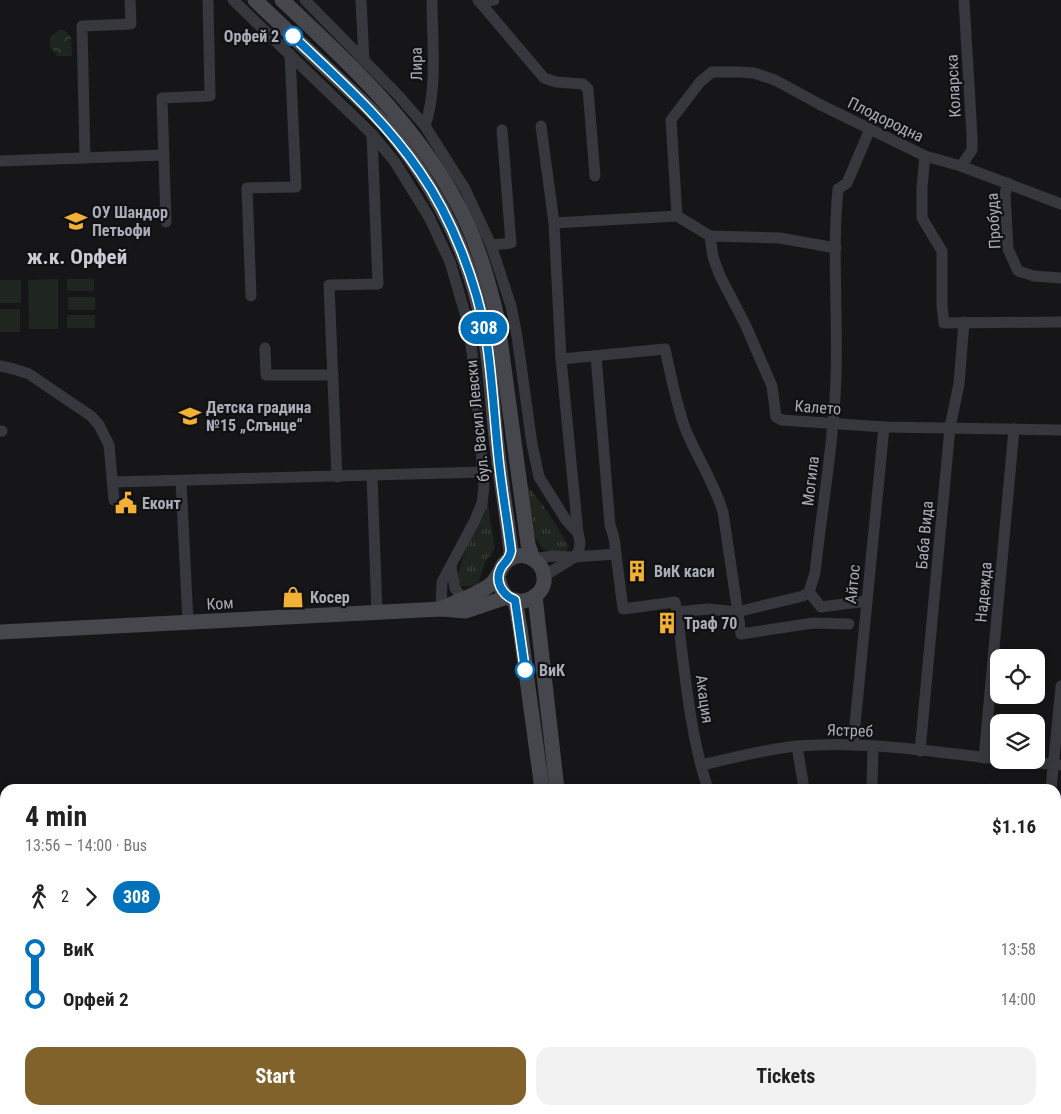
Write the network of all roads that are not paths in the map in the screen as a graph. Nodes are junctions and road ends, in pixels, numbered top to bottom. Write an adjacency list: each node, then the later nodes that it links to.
1 (130, 0): 21 (street)
2 (208, 0): 19 (street)
3 (233, 0): 12 (street)
4 (255, 0): 56 (main road, бул. Васил Левски)
5 (282, 0): 57 (main road, бул. Васил Левски)
6 (305, 0): 13 (street)
7 (361, 0): 13 (street)
8 (432, 0): 14 (street, Лира)
9 (494, 0): 11 (street)
10 (964, 0): 23 (street, Коларска)
11 (479, 1): 24 (street)
12 (290, 54): 18 (street); 34 (street)
13 (364, 62): 14 (street)
14 (425, 126): 31 (street)
15 (541, 126): 29 (street)
16 (870, 129): 20 (street, Плодородна); 27 (street, Плодородна); 32 (street, Могила)
17 (502, 130): 31 (street)
18 (372, 134): 41 (street); 47 (street)
19 (164, 155): 21 (street); 28 (street)
20 (925, 156): 23 (street, Плодородна); 35 (street)
21 (85, 158): 22 (street)
22 (0, 161)
23 (961, 166): 25 (street, Плодородна)
24 (595, 176)
25 (1008, 183): 26 (street, Плодородна); 33 (street, Пробуда)
26 (1061, 204)
27 (677, 216): 29 (street); 30 (street)
28 (166, 222)
29 (554, 223): 39 (street)
30 (710, 236): 32 (street); 42 (street, Калето)
31 (491, 245): 53 (street)
32 (836, 248): 42 (street, Могила)
33 (1061, 278)
34 (251, 296)
35 (964, 322): 36 (street); 44 (street, Баба Вида)
36 (1061, 322)
37 (265, 348): 41 (street)
38 (596, 356): 39 (street); 54 (street); 69 (street)
39 (561, 359): 53 (street)
40 (0, 366): 51 (street)
41 (333, 375): 49 (street)
42 (834, 424): 43 (street, Калето); 61 (street, Могила)
43 (884, 427): 44 (street, Калето); 65 (street, Айтос)
44 (950, 427): 45 (street, Калето); 77 (street, Баба Вида)
45 (1014, 429): 46 (street, Калето); 78 (street, Надежда)
46 (1061, 430)
47 (484, 472): 48 (street); 58 (street)
48 (372, 476): 49 (street); 67 (street)
49 (337, 477): 50 (street)
50 (181, 481): 51 (street); 70 (street)
51 (113, 482): 52 (street)
52 (114, 500)
53 (578, 533): 55 (street)
54 (616, 554): 55 (street); 68 (street)
55 (575, 557): 57 (street); 59 (street)
56 (510, 558): 57 (main road); 60 (main road)
57 (533, 558): 59 (main road)
58 (452, 567): 64 (street); 66 (street)
59 (544, 576): 62 (main road)
60 (498, 578): 63 (main road); 64 (main road)
61 (809, 592): 65 (street); 69 (street)
62 (535, 596): 63 (main road); 83 (main road)
63 (511, 599): 66 (main road); 82 (main road)
64 (463, 600): 66 (main road)
65 (867, 601): 74 (street, Айтос)
66 (441, 609): 67 (main road, Ком)
67 (377, 612): 70 (main road, Ком)
68 (676, 612): 69 (street); 80 (street, Акация)
69 (737, 612): 71 (street)
70 (188, 622): 72 (main road, Ком)
71 (849, 624)
72 (0, 632)
73 (1061, 686): 81 (street)
74 (853, 745): 75 (street, Ястреб); 76 (street, Ястреб)
75 (797, 746): 80 (street, Ястреб); 85 (street)
76 (873, 747): 77 (street, Ястреб); 86 (street)
77 (920, 751): 78 (street, Ястреб)
78 (984, 758): 79 (street, Ястреб)
79 (990, 758)
80 (700, 765): 84 (street, Акация)
81 (1057, 765): 87 (street)
82 (541, 784)
83 (556, 784)
84 (706, 784)
85 (803, 784)
86 (872, 784)
87 (1052, 784)

